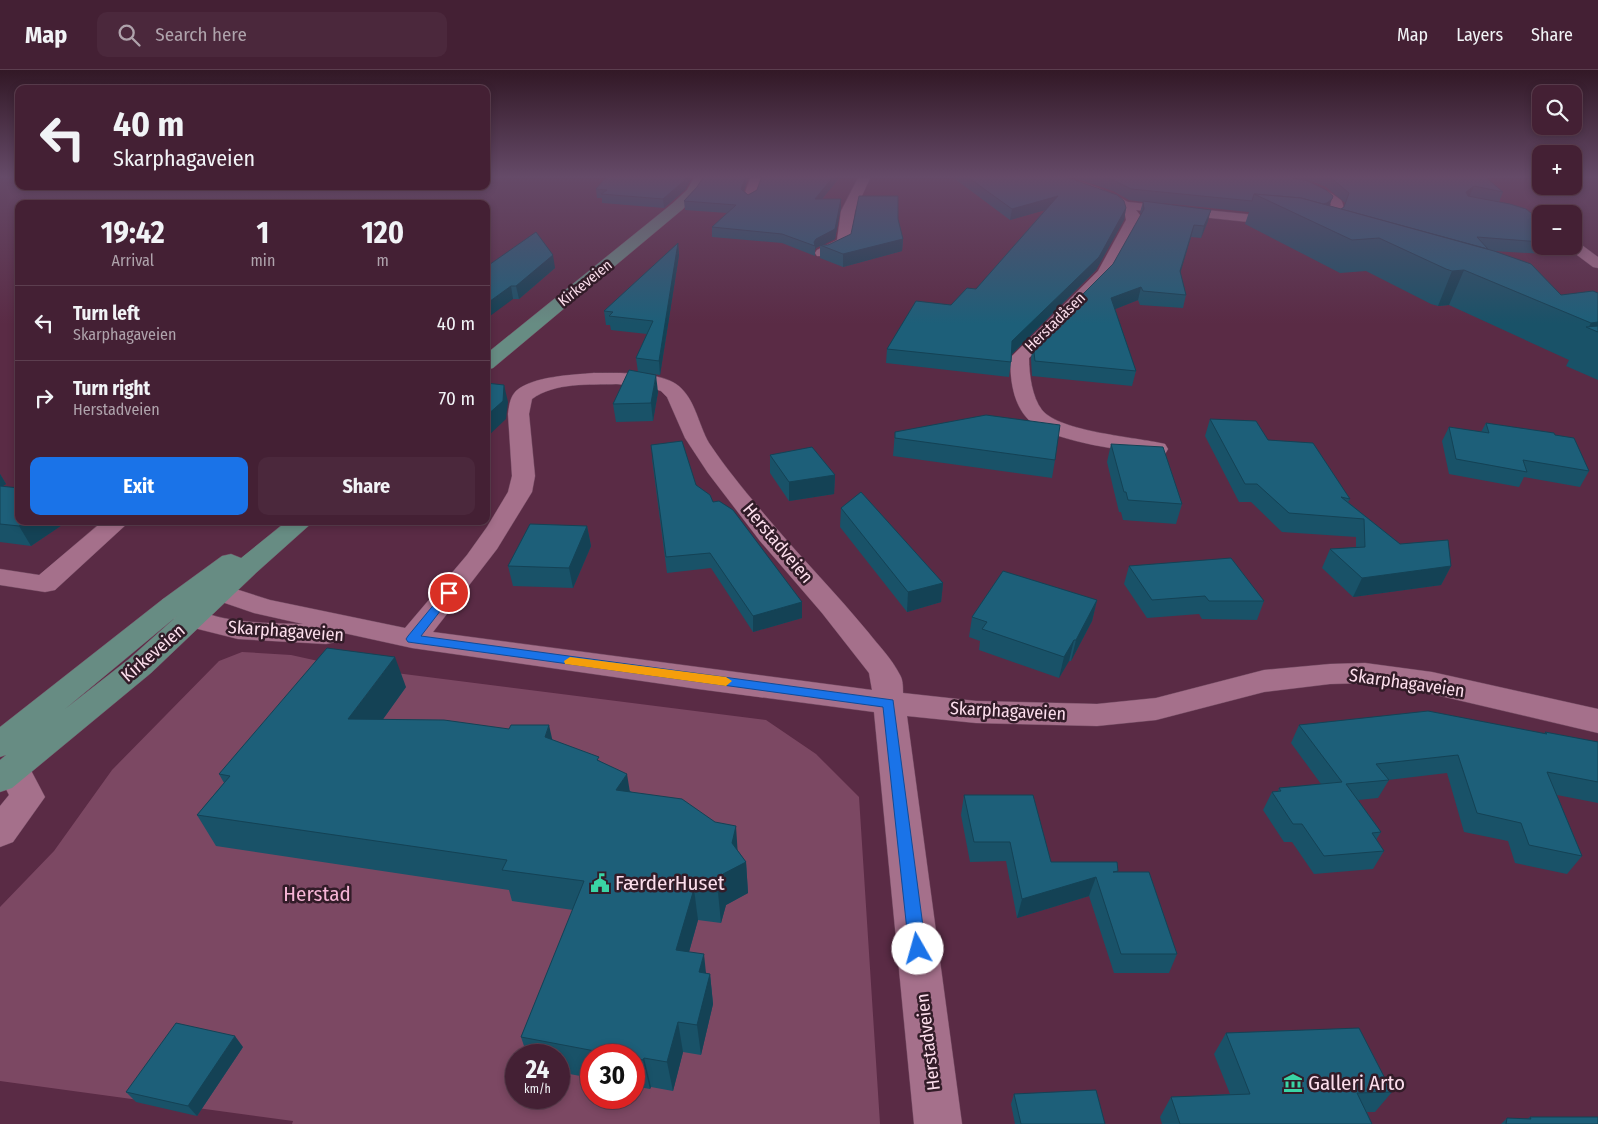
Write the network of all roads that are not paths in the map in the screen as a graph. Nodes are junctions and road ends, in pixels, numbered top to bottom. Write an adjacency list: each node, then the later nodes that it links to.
1 (655, 225): 9 (main road, Kirkeveien)
2 (846, 225): 7 (street)
3 (1130, 225): 10 (street, Herstadåsen)
4 (1303, 225): 5 (street)
5 (1328, 233)
6 (1582, 252): 8 (street)
7 (822, 254)
8 (1598, 264)
9 (490, 361)
10 (1157, 449)
11 (113, 525): 14 (street)
12 (280, 525): 16 (main road, Kirkeveien)
13 (297, 525): 15 (main road, Kirkeveien)
14 (0, 577)
15 (220, 592): 16 (main road, Kirkeveien); 17 (street, Skarphagaveien)
16 (182, 612): 17 (street, Skarphagaveien); 20 (main road, Kirkeveien)
17 (412, 639): 18 (street, Skarphagaveien); 18 (street, Herstadveien)
18 (889, 703): 19 (street, Skarphagaveien); 22 (street, Herstadveien)
19 (1598, 721)
20 (4, 764): 21 (street)
21 (0, 832)
22 (938, 1124)

